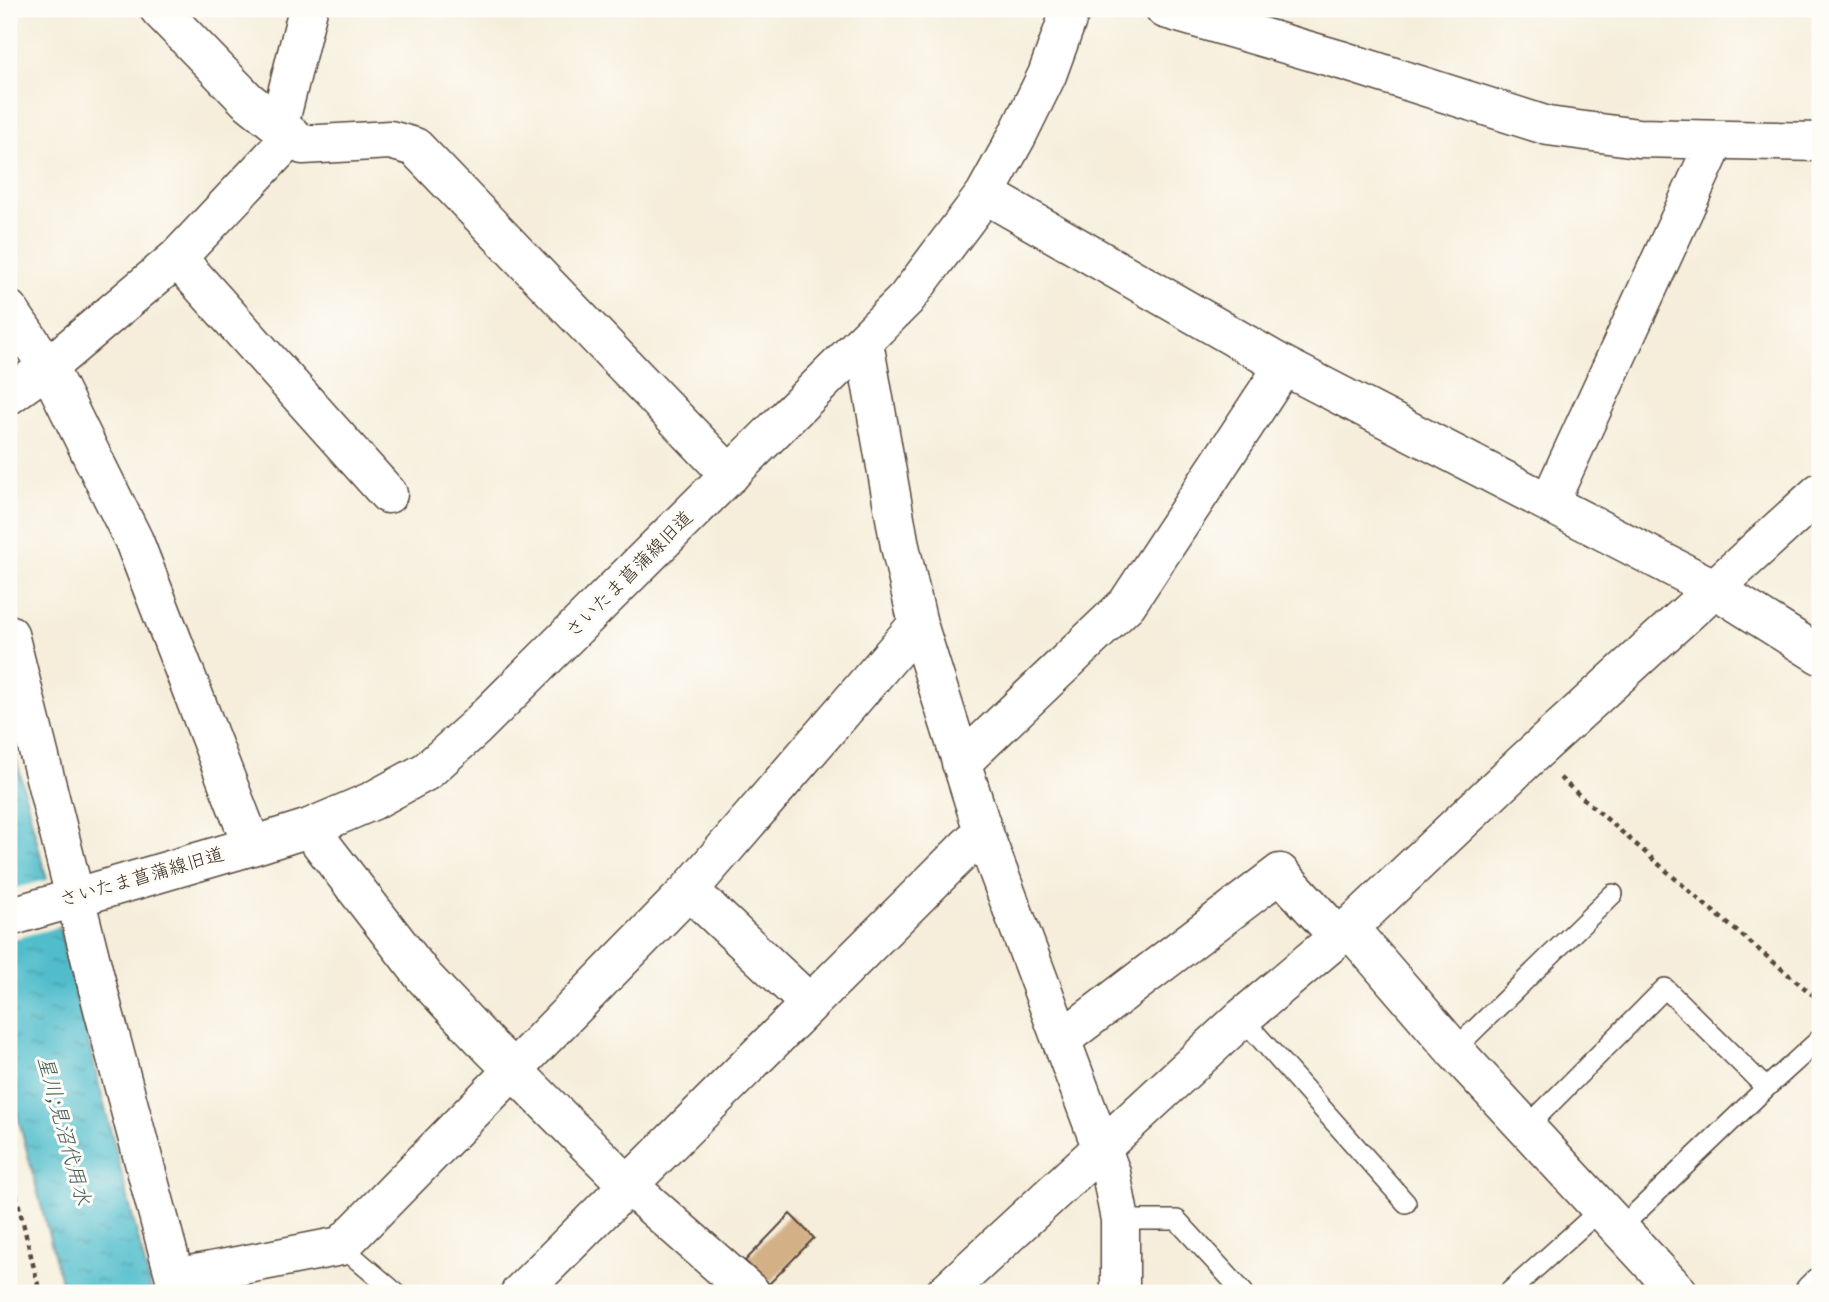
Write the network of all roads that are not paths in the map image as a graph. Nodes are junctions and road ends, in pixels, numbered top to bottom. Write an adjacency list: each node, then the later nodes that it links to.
1 (159, 9): 5 (street)
2 (308, 9): 5 (street)
3 (1070, 9): 8 (street, さいたま菖蒲線旧道)
4 (1165, 9): 6 (street)
5 (285, 131): 9 (street); 15 (street)
6 (1716, 140): 7 (street); 18 (street)
7 (1820, 142)
8 (985, 194): 11 (street, さいたま菖蒲線旧道); 12 (street)
9 (177, 258): 13 (street); 17 (street)
10 (9, 310): 13 (street)
11 (864, 342): 15 (street, さいたま菖蒲線旧道); 20 (street)
12 (1284, 366): 18 (street); 23 (street)
13 (48, 367): 14 (street); 26 (street)
14 (9, 395)
15 (730, 475): 24 (street, さいたま菖蒲線旧道)
16 (1820, 492): 19 (street)
17 (388, 494)
18 (1549, 503): 19 (street)
19 (1715, 589): 22 (street); 31 (street)
20 (918, 624): 23 (street); 27 (street)
21 (9, 634): 29 (street)
22 (1820, 656)
23 (961, 763): 25 (street)
24 (309, 828): 26 (street, さいたま菖蒲線旧道); 37 (street)
25 (983, 831): 32 (street); 34 (street)
26 (251, 846): 29 (street, さいたま菖蒲線旧道)
27 (689, 890): 32 (street); 37 (street)
28 (1613, 894): 36 (lane)
29 (68, 900): 30 (street, さいたま菖蒲線旧道); 46 (street)
30 (9, 916)
31 (1343, 932): 33 (street); 34 (street); 36 (street)
32 (809, 1003): 41 (street)
33 (1242, 1018): 40 (street); 42 (lane)
34 (1062, 1039): 40 (street)
35 (1820, 1039): 38 (lane)
36 (1454, 1050): 39 (street)
37 (512, 1069): 41 (street); 45 (street)
38 (1766, 1088): 39 (lane); 43 (lane)
39 (1526, 1128): 43 (street)
40 (1100, 1149): 44 (street); 51 (street)
41 (627, 1184): 49 (street); 50 (street)
42 (1406, 1202)
43 (1610, 1219): 54 (lane); 55 (street)
44 (1120, 1220): 52 (street); 53 (lane)
45 (341, 1246): 46 (street); 48 (lane)
46 (177, 1286)
47 (1820, 1287): 56 (street)
48 (396, 1293)
49 (520, 1293)
50 (751, 1293)
51 (945, 1293)
52 (1120, 1293)
53 (1244, 1293)
54 (1508, 1293)
55 (1679, 1293)
56 (1814, 1293)

